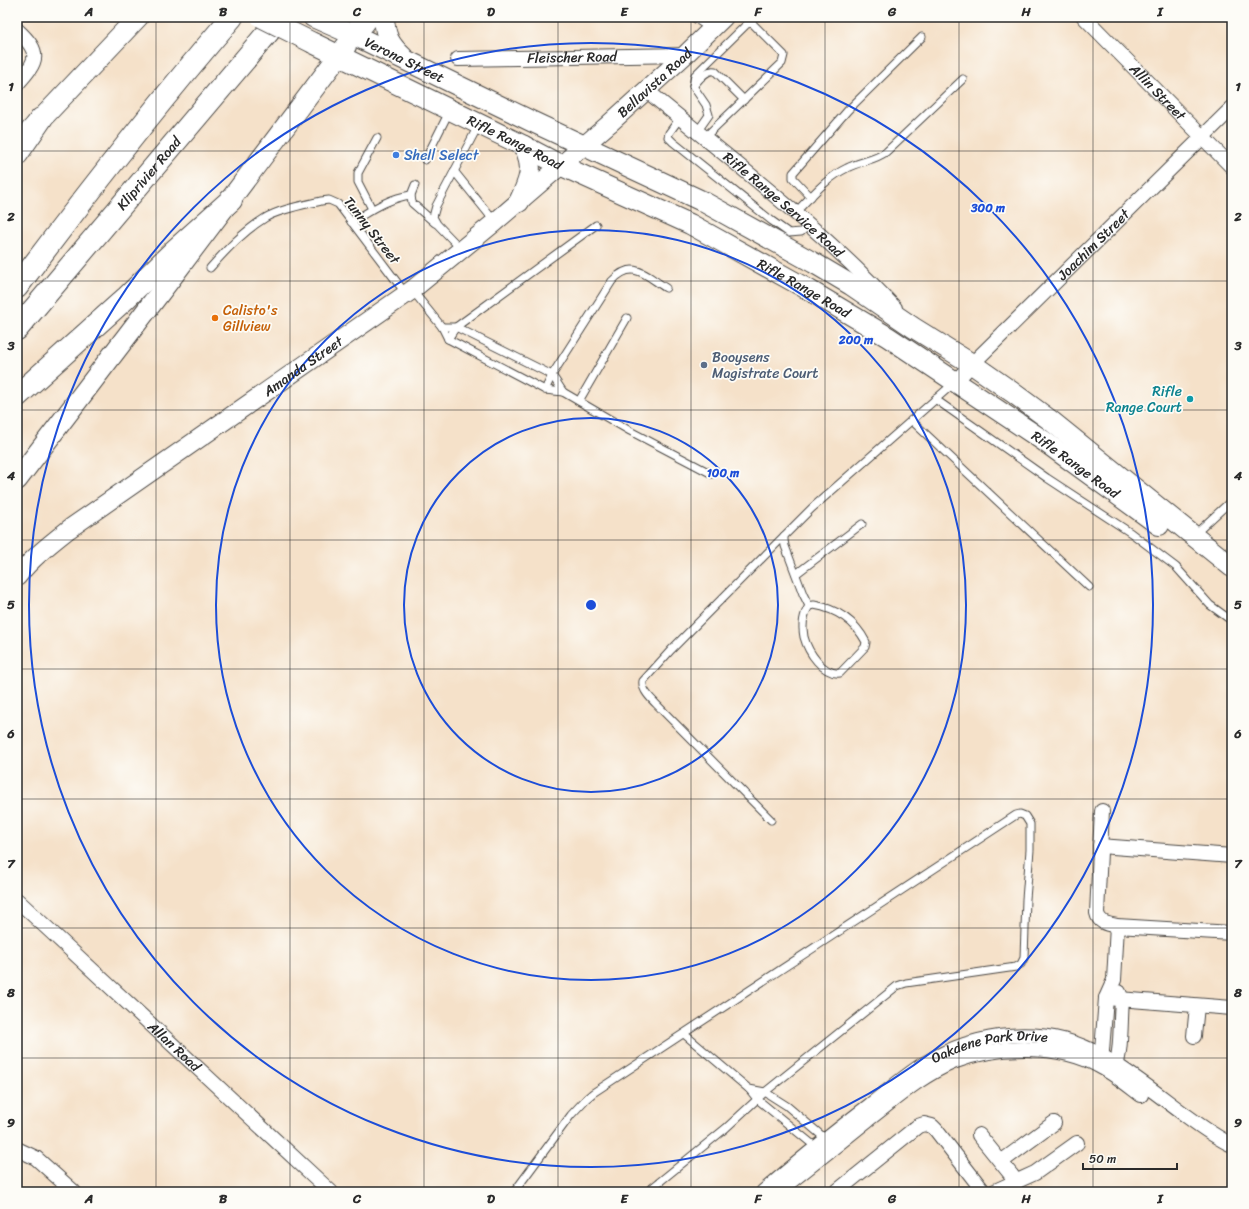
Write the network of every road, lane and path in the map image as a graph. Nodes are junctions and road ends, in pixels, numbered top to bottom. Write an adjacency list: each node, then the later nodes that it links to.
1 (124, 17): 15 (main road)
2 (138, 17): 15 (main road)
3 (232, 17): 56 (main road)
4 (261, 17): 17 (main road, bridge)
5 (281, 17): 63 (main road, Kliprivier Road)
6 (368, 17): 13 (main road)
7 (384, 17): 19 (main road)
8 (693, 17): 11 (lane)
9 (1084, 17): 32 (street, Allin Street)
10 (317, 19): 13 (main road, Verona Street)
11 (718, 23): 16 (street, Bellavista Road)
12 (17, 30): 21 (street)
13 (354, 35): 17 (main road); 19 (main road, Verona Street)
14 (922, 37): 44 (lane)
15 (114, 41): 29 (main road)
16 (685, 55): 18 (street, Fleischer Road); 24 (street, Bellavista Road)
17 (340, 57): 27 (main road, Rifle Range Road); 45 (main road)
18 (458, 59)
19 (408, 61): 23 (main road, Verona Street)
20 (963, 79): 44 (lane)
21 (17, 84)
22 (693, 86): 25 (lane); 25 (lane); 31 (lane)
23 (467, 89): 36 (main road, Rifle Range Road)
24 (646, 90): 28 (street, Rifle Range Service Road); 36 (street, Bellavista Road)
25 (744, 100): 31 (lane)
26 (1232, 108): 32 (street, Joachim Street)
27 (450, 110): 30 (main road, Rifle Range Road); 38 (lane)
28 (680, 118): 31 (street, Rifle Range Service Road); 53 (lane)
29 (41, 119): 34 (main road); 37 (main road)
30 (479, 124): 35 (main road, Rifle Range Road); 41 (lane)
31 (701, 135): 48 (street, Rifle Range Service Road)
32 (1203, 137): 40 (street, Allin Street); 65 (street, Joachim Street)
33 (377, 138): 47 (lane)
34 (17, 144)
35 (524, 146): 39 (main road, Rifle Range Road); 46 (main road)
36 (583, 146): 39 (street, Amanda Street); 62 (main road, Rifle Range Road)
37 (17, 154)
38 (425, 160)
39 (562, 166): 46 (street, Amanda Street); 67 (main road, Rifle Range Road)
40 (1232, 167)
41 (454, 171): 50 (lane); 51 (lane)
42 (415, 186): 43 (lane)
43 (410, 195): 47 (lane); 51 (lane)
44 (811, 196): 48 (lane)
45 (231, 200): 70 (main road); 75 (main road)
46 (519, 202): 50 (street, Amanda Street)
47 (372, 209): 49 (lane)
48 (795, 213): 53 (street, Rifle Range Service Road)
49 (351, 222): 55 (lane, Tunny Street); 58 (lane, Tunny Street)
50 (495, 222): 54 (street, Amanda Street)
51 (437, 224): 54 (lane)
52 (596, 225): 61 (lane)
53 (809, 225): 62 (street, Rifle Range Service Road)
54 (462, 250): 58 (street, Amanda Street)
55 (210, 268)
56 (17, 287)
57 (666, 288): 66 (lane)
58 (409, 292): 60 (lane, Tunny Street); 82 (street, Amanda Street)
59 (627, 318): 72 (lane)
60 (442, 327): 61 (lane); 64 (lane, Tunny Street)
61 (456, 327): 64 (lane); 66 (lane)
62 (914, 328): 65 (main road, Rifle Range Road)
63 (17, 330)
64 (448, 339): 68 (lane)
65 (972, 364): 67 (street, Joachim Street); 79 (main road, Rifle Range Road)
66 (552, 375): 68 (lane); 69 (lane)
67 (955, 382): 71 (lane); 83 (main road, Rifle Range Road)
68 (545, 390): 69 (lane)
69 (563, 392): 72 (lane)
70 (17, 396)
71 (935, 399): 73 (lane); 86 (lane)
72 (579, 401): 74 (lane)
73 (911, 420): 78 (lane); 84 (lane)
74 (712, 474)
75 (17, 480)
76 (1232, 500): 79 (lane)
77 (862, 524): 81 (lane)
78 (784, 536): 81 (lane); 88 (lane)
79 (1192, 536): 80 (main road, Rifle Range Road)
80 (1232, 568)
81 (796, 574): 85 (lane)
82 (17, 577)
83 (1232, 580)
84 (1089, 587)
85 (809, 606): 85 (lane)
86 (1232, 621)
87 (1102, 811): 89 (street)
88 (771, 820)
89 (1100, 846): 90 (street); 92 (street)
90 (1232, 856)
91 (17, 900): 116 (street, Allan Road)
92 (1117, 926): 93 (street); 94 (street)
93 (1232, 933)
94 (1114, 980): 95 (street); 96 (street)
95 (1106, 998): 96 (street); 101 (street)
96 (1122, 1000): 97 (street); 102 (street)
97 (1197, 1006): 98 (street); 100 (street)
98 (1232, 1008)
99 (684, 1034): 103 (lane); 104 (lane); 117 (lane)
100 (1194, 1036)
101 (1101, 1061): 102 (street, Oakdene Park Drive); 110 (street, Oakdene Park Drive)
102 (1115, 1071): 109 (street, Oakdene Park Drive); 112 (street, Oakdene Park Drive)
103 (749, 1089): 104 (lane); 105 (lane)
104 (765, 1092): 105 (lane); 110 (lane)
105 (757, 1099): 110 (lane); 118 (lane)
106 (1054, 1123): 113 (street)
107 (979, 1135): 113 (street)
108 (1077, 1143): 114 (street)
109 (1232, 1145)
110 (825, 1147): 119 (street, Oakdene Park Drive); 120 (street, Oakdene Park Drive)
111 (17, 1149): 115 (street)
112 (1232, 1152)
113 (1000, 1162): 114 (street)
114 (1017, 1182): 123 (street)
115 (74, 1192)
116 (331, 1192)
117 (514, 1192)
118 (647, 1192)
119 (763, 1192)
120 (777, 1192)
121 (836, 1192): 122 (street)
122 (984, 1192)
123 (993, 1192)

